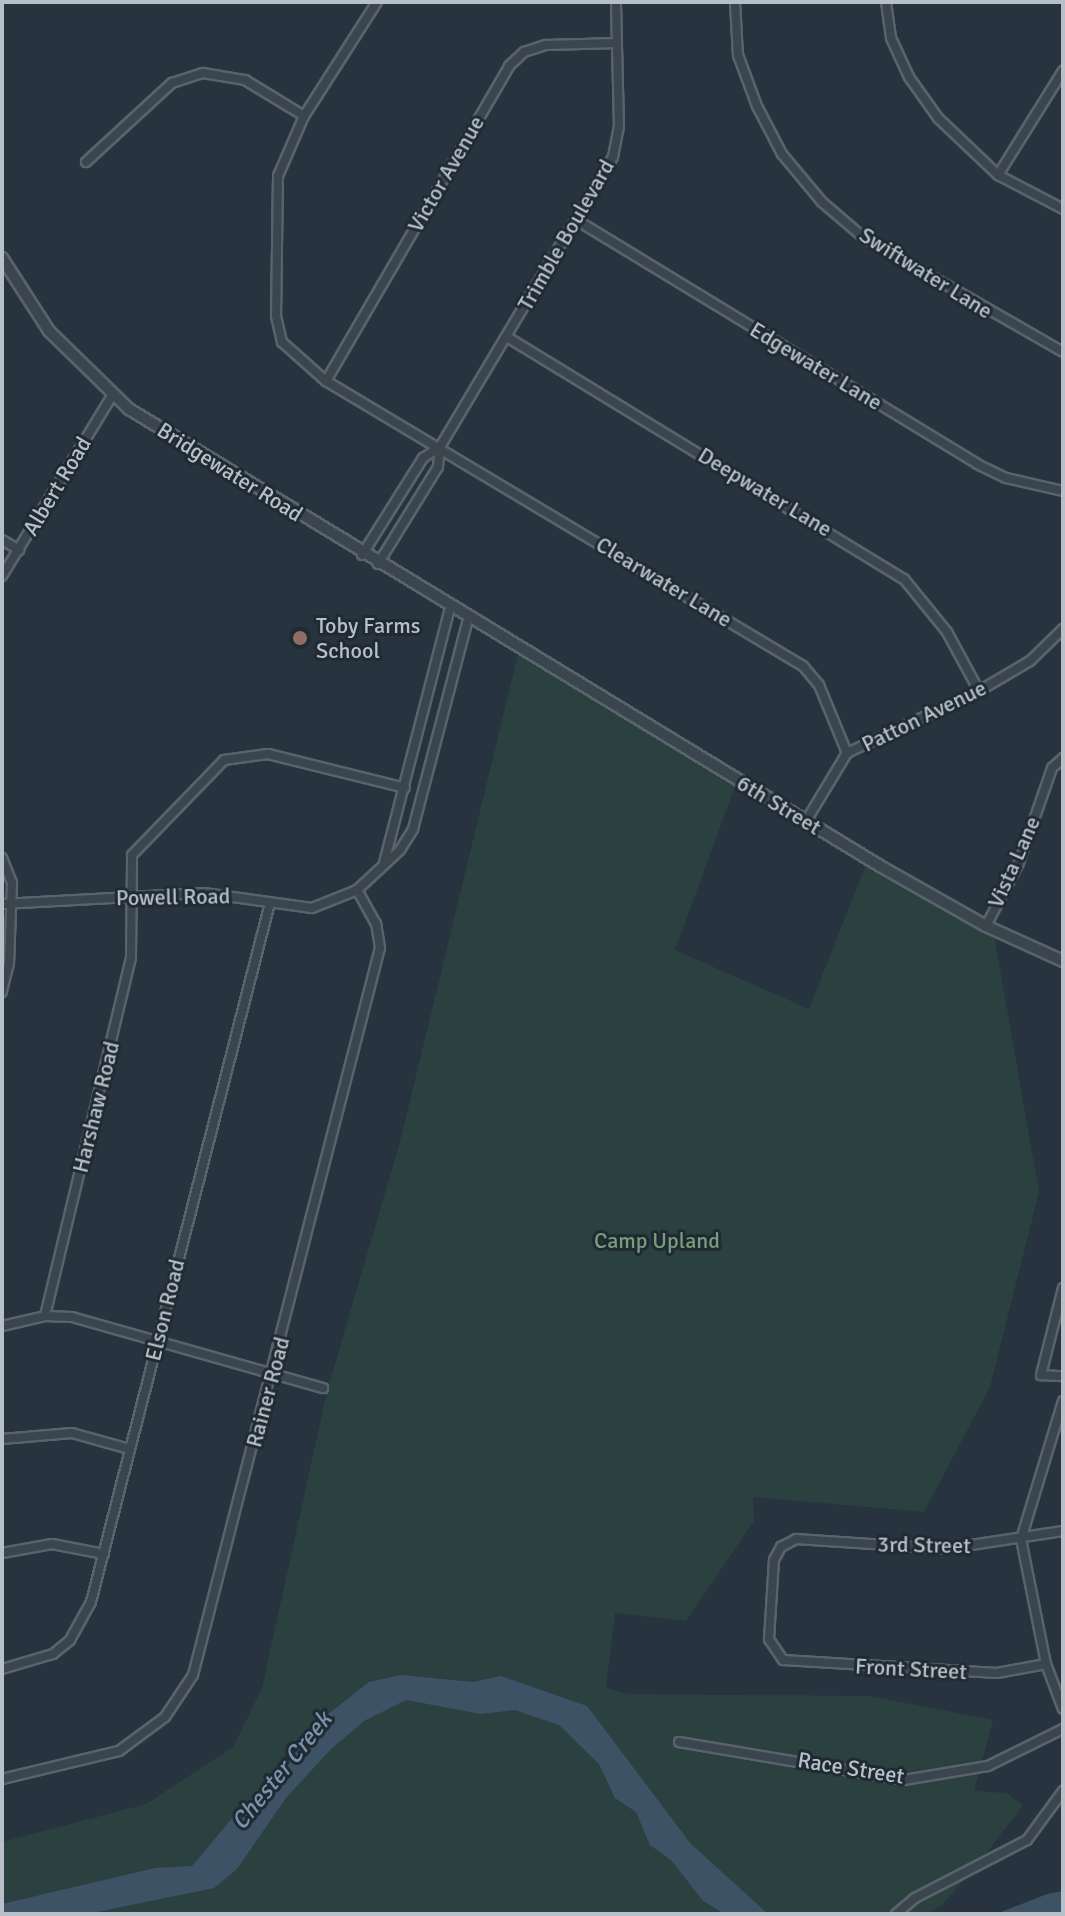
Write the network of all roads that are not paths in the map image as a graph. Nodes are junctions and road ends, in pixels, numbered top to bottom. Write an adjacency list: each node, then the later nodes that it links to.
1 (377, 2): 7 (street, Clearwater Lane)
2 (616, 2): 5 (street, Trimble Boulevard)
3 (735, 2): 14 (street, Swiftwater Lane)
4 (886, 2): 9 (street)
5 (617, 43): 11 (street, Trimble Boulevard); 15 (street, Victor Avenue)
6 (1063, 71): 9 (street)
7 (304, 116): 8 (street); 15 (street, Clearwater Lane)
8 (86, 162)
9 (998, 175): 10 (street)
10 (1063, 209)
11 (578, 221): 13 (street, Trimble Boulevard); 18 (street, Edgewater Lane)
12 (2, 258): 16 (street, Bridgewater Road)
13 (507, 337): 17 (street, Trimble Boulevard); 28 (street, Deepwater Lane)
14 (1063, 352)
15 (326, 381): 17 (street, Clearwater Lane)
16 (112, 396): 20 (street, Albert Road); 21 (street, Bridgewater Road)
17 (440, 447): 21 (street, Trimble Boulevard); 22 (street, Trimble Boulevard); 29 (street, Clearwater Lane)
18 (1063, 491)
19 (2, 540): 20 (street)
20 (19, 550): 23 (street, Albert Road)
21 (362, 555): 22 (street, Bridgewater Road)
22 (378, 565): 24 (street, Bridgewater Road)
23 (2, 576)
24 (450, 608): 25 (street, Bridgewater Road); 31 (street)
25 (468, 619): 27 (street, Bridgewater Road); 34 (street, Powell Road)
26 (1063, 629): 28 (street, Patton Avenue)
27 (501, 639): 32 (street, 6th Street)
28 (979, 691): 29 (street, Patton Avenue)
29 (847, 753): 32 (street, Patton Avenue)
30 (1063, 758): 39 (street, Vista Lane)
31 (405, 788): 34 (street); 36 (street, Harshaw Road)
32 (806, 821): 39 (street, 6th Street)
33 (2, 858): 38 (street)
34 (380, 871): 35 (street, Powell Road)
35 (357, 890): 37 (street, Powell Road); 46 (street, Rainer Road)
36 (129, 896): 37 (street, Powell Road); 38 (street, Powell Road); 43 (street, Harshaw Road)
37 (270, 903): 45 (street, Elson Road)
38 (7, 904): 41 (street)
39 (986, 926): 40 (street, 6th Street)
40 (1063, 961)
41 (2, 992)
42 (1063, 1288): 47 (street)
43 (45, 1316): 44 (street); 45 (street)
44 (2, 1326)
45 (158, 1341): 46 (street); 51 (street, Elson Road)
46 (274, 1375): 48 (street); 62 (street, Rainer Road)
47 (1063, 1376)
48 (323, 1388)
49 (1063, 1401): 53 (street)
50 (2, 1439): 51 (street)
51 (129, 1449): 55 (street, Elson Road)
52 (1063, 1531): 53 (street, 3rd Street)
53 (1021, 1539): 56 (street, 3rd Street); 57 (street)
54 (2, 1553): 55 (street)
55 (104, 1554): 58 (street, Elson Road)
56 (778, 1656): 57 (street, Front Street)
57 (1046, 1664): 59 (street)
58 (2, 1669)
59 (1063, 1709)
60 (1063, 1729): 61 (street, Race Street)
61 (679, 1742)
62 (2, 1779)
63 (1063, 1791): 64 (street)
64 (896, 1914)

